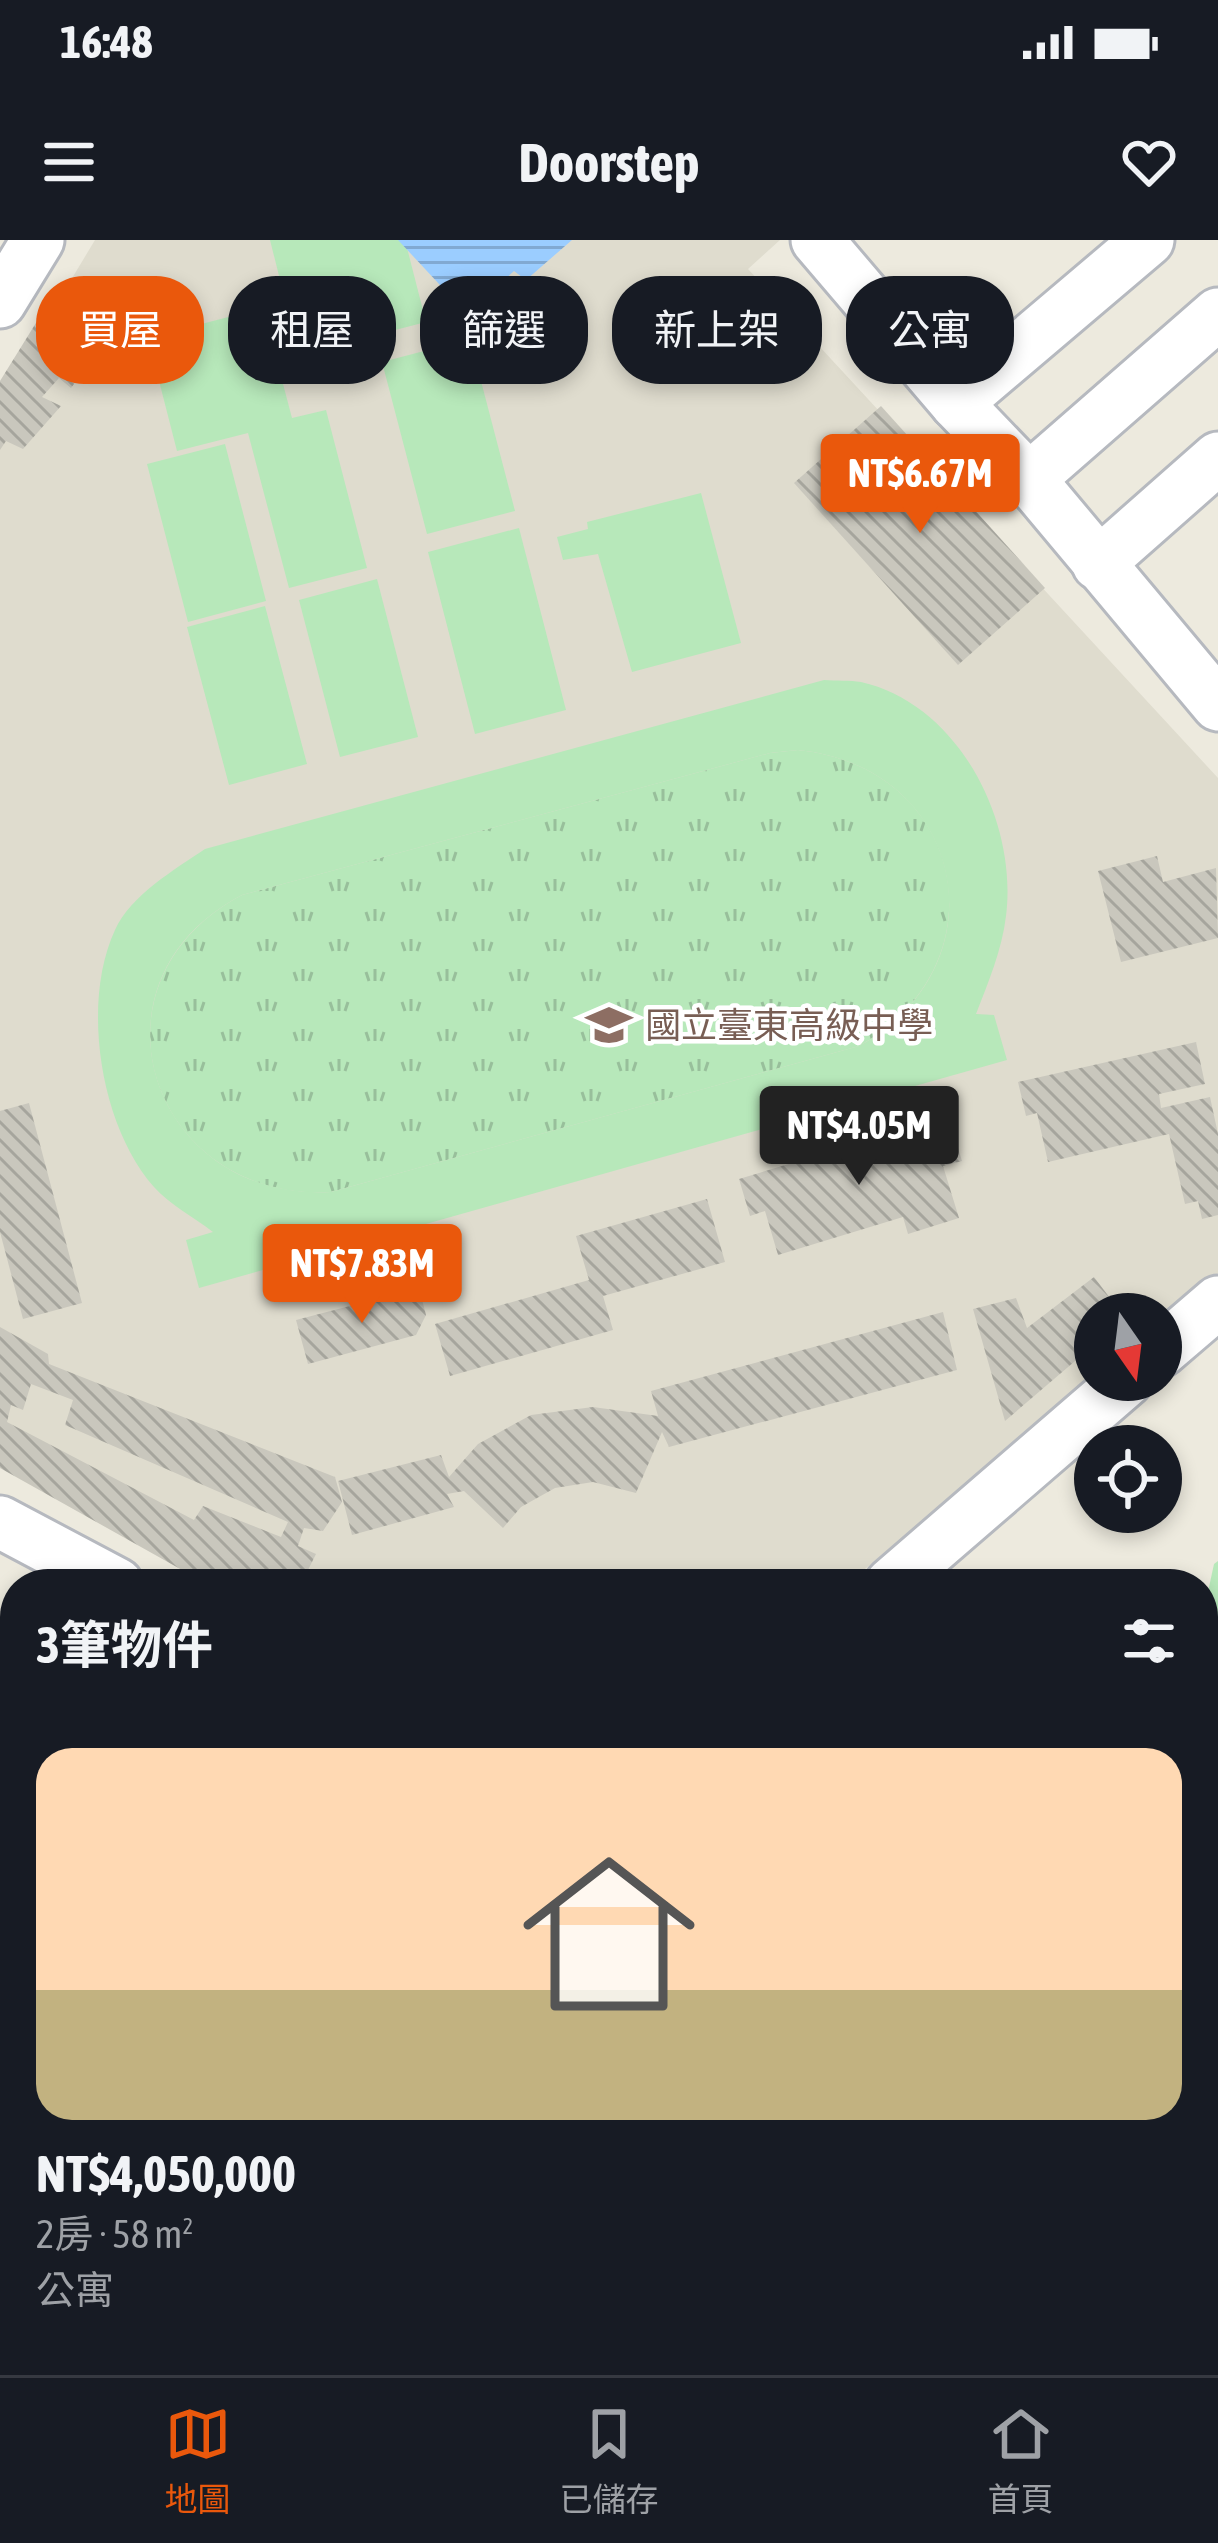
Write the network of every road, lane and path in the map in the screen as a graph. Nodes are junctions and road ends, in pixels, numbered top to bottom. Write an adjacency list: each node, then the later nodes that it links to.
1 (38, 240): 4 (street)
2 (817, 240): 6 (street)
3 (1148, 240): 6 (street)
4 (0, 302)
5 (1218, 314): 8 (street)
6 (956, 403): 8 (street)
7 (1218, 458): 9 (street)
8 (1029, 479): 9 (street)
9 (1098, 564): 10 (street)
10 (1218, 705)
11 (1218, 1302): 12 (street)
12 (1182, 1333)
13 (1103, 1401): 16 (street)
14 (0, 1522): 15 (street)
15 (89, 1569)
16 (908, 1569)

